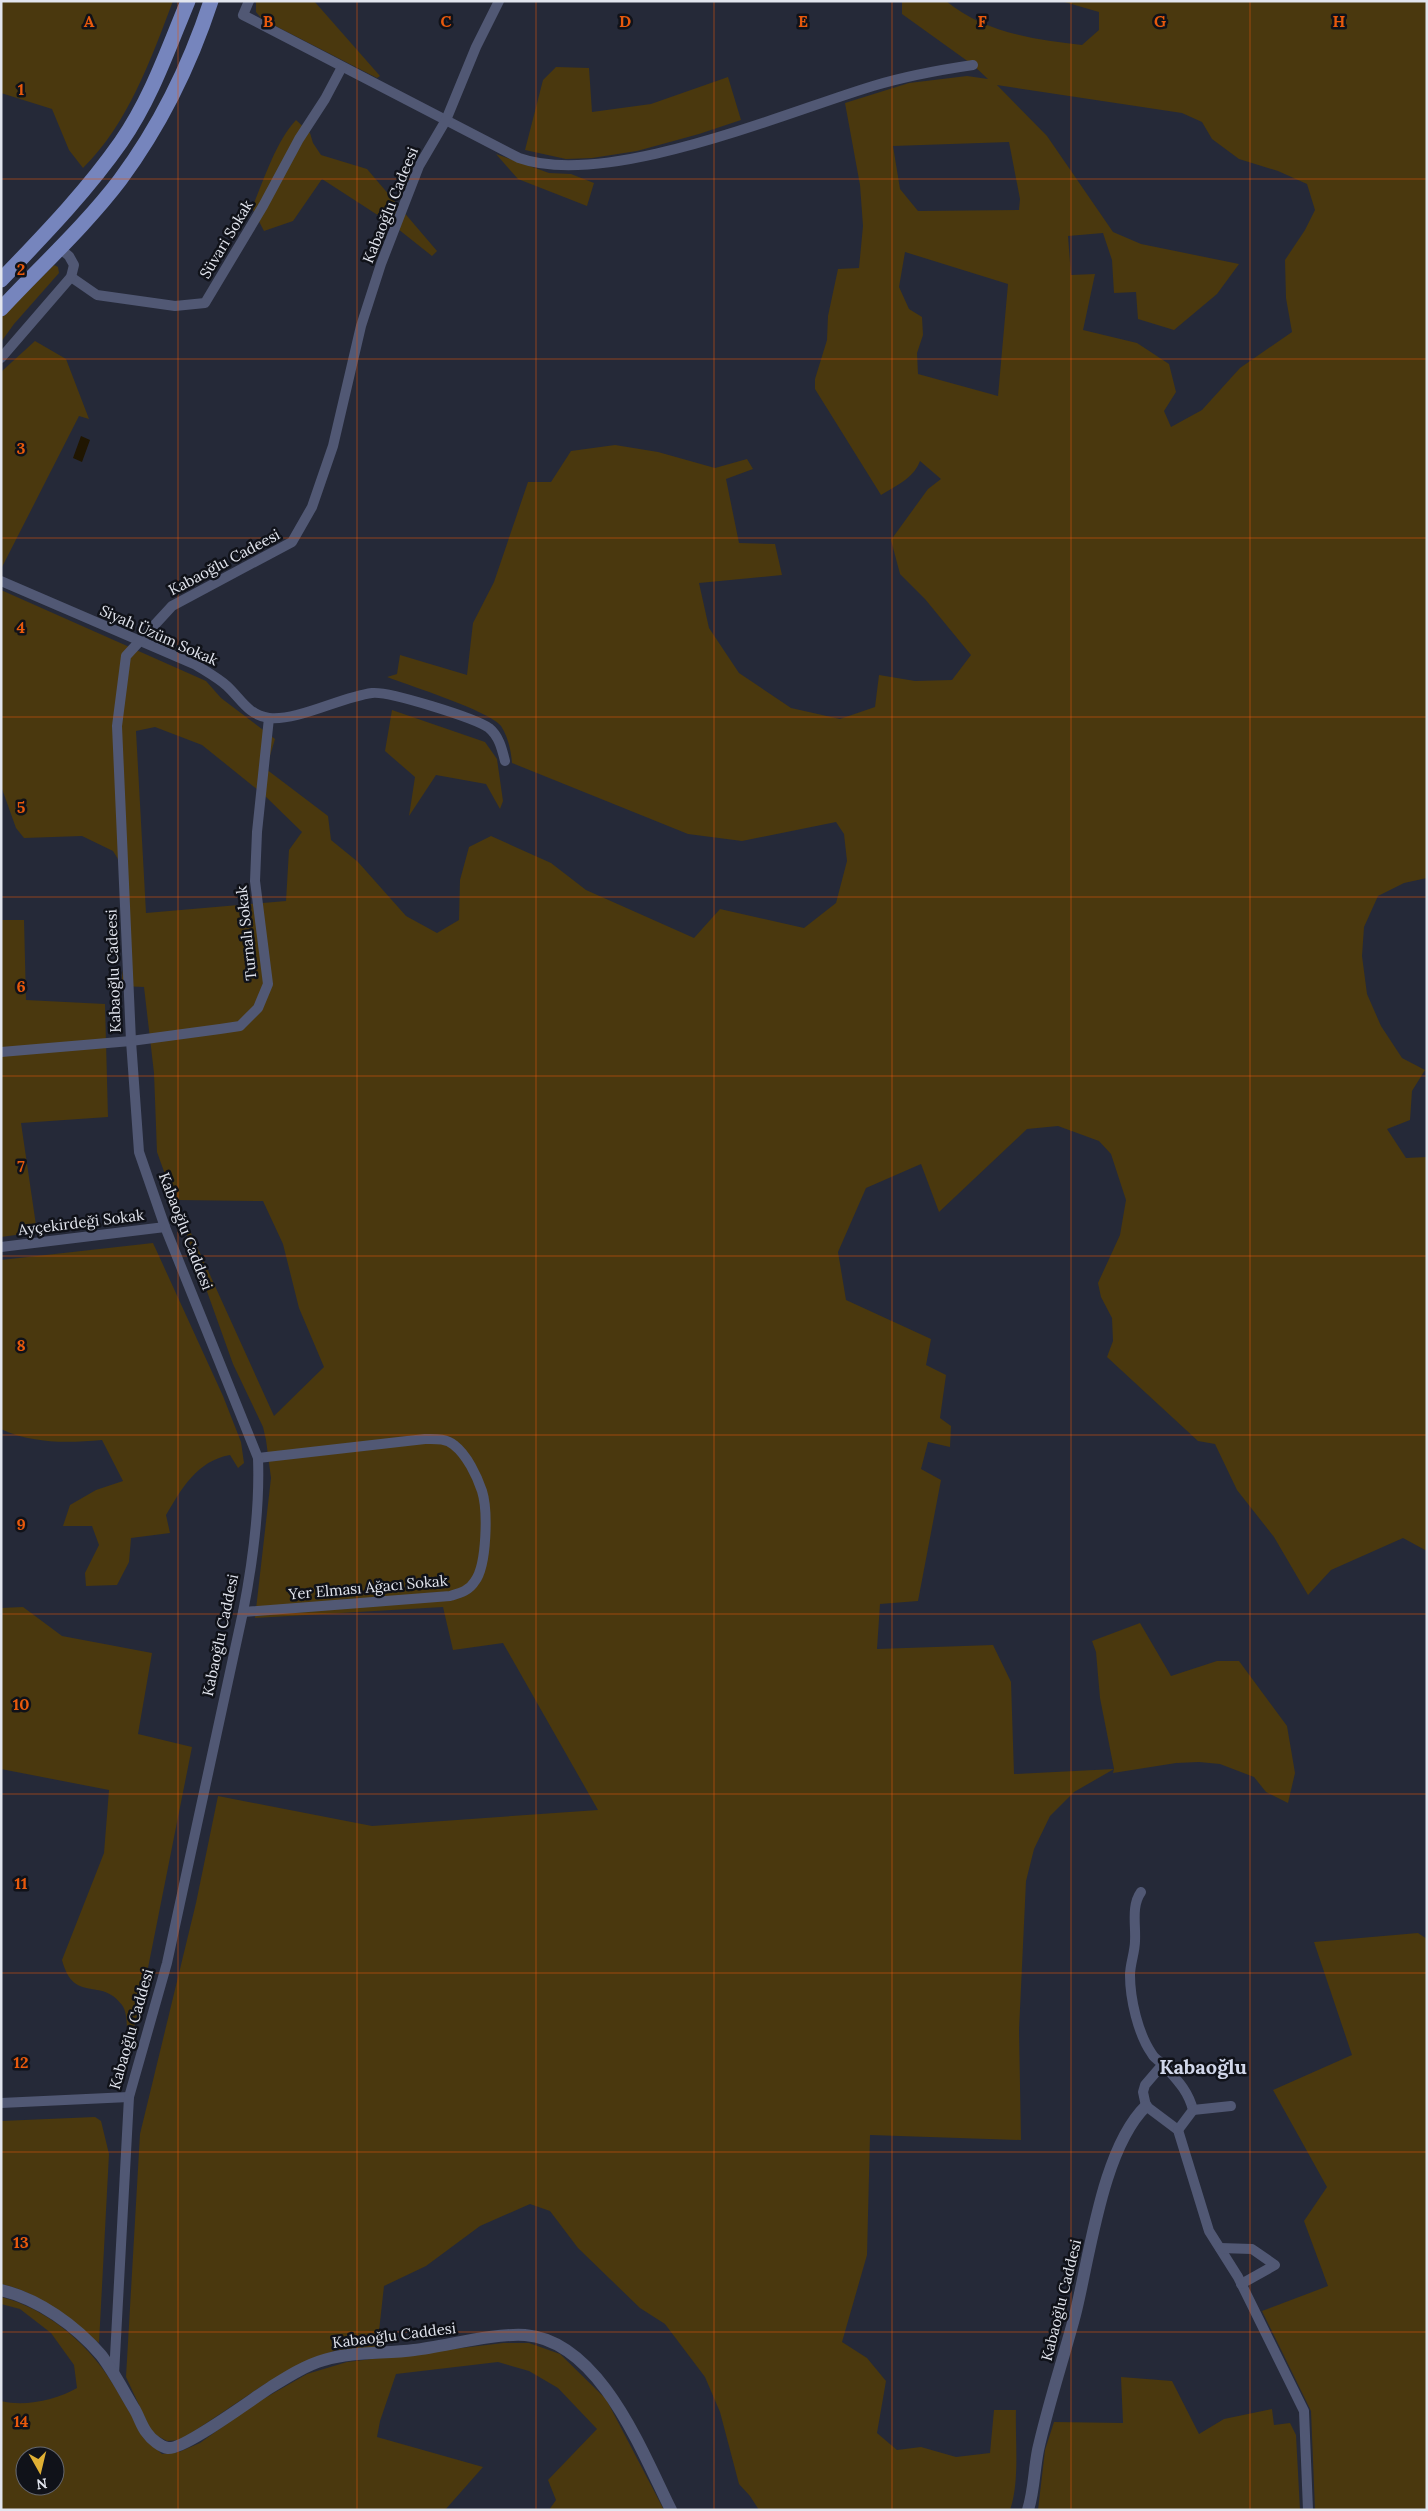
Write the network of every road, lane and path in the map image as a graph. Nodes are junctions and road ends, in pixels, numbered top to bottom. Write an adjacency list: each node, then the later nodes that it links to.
1 (188, 1): 10 (main road)
2 (211, 1): 8 (main road)
3 (249, 1): 6 (street)
4 (499, 1): 7 (street)
5 (973, 65): 7 (street)
6 (342, 67): 7 (street); 9 (street, Süvari Sokak)
7 (446, 120): 14 (street, Kabaoğlu Cadeesi)
8 (58, 247): 9 (street); 11 (main road)
9 (71, 278): 12 (street)
10 (1, 280)
11 (1, 309)
12 (1, 358)
13 (1, 581): 14 (street, Siyah Üzüm Sokak)
14 (139, 641): 15 (street, Siyah Üzüm Sokak); 17 (street, Kabaoğlu Cadeesi)
15 (269, 718): 16 (street); 17 (street, Turnalı Sokak)
16 (505, 761)
17 (131, 1041): 18 (street, Turnalı Sokak); 19 (street, Kabaoğlu Caddesi)
18 (1, 1052)
19 (165, 1227): 20 (street, Ayçekirdeği Sokak); 21 (street, Kabaoğlu Caddesi)
20 (1, 1246)
21 (258, 1458): 22 (street, Kabaoğlu Caddesi); 22 (street, Yer Elması Ağacı Sokak)
22 (243, 1612): 25 (street, Kabaoğlu Caddesi)
23 (1141, 1892): 24 (street)
24 (1163, 2064): 27 (street); 29 (street)
25 (128, 2097): 26 (street); 34 (street, Kabaoğlu Caddesi)
26 (1, 2104)
27 (1146, 2106): 30 (street); 36 (street, Kabaoğlu Caddesi)
28 (1231, 2106): 29 (street)
29 (1193, 2110): 30 (street)
30 (1178, 2130): 31 (street)
31 (1220, 2248): 32 (street); 32 (street)
32 (1242, 2284): 37 (street)
33 (1, 2290): 34 (street)
34 (114, 2375): 35 (street, Kabaoğlu Caddesi)
35 (671, 2510)
36 (1028, 2510)
37 (1308, 2510)

